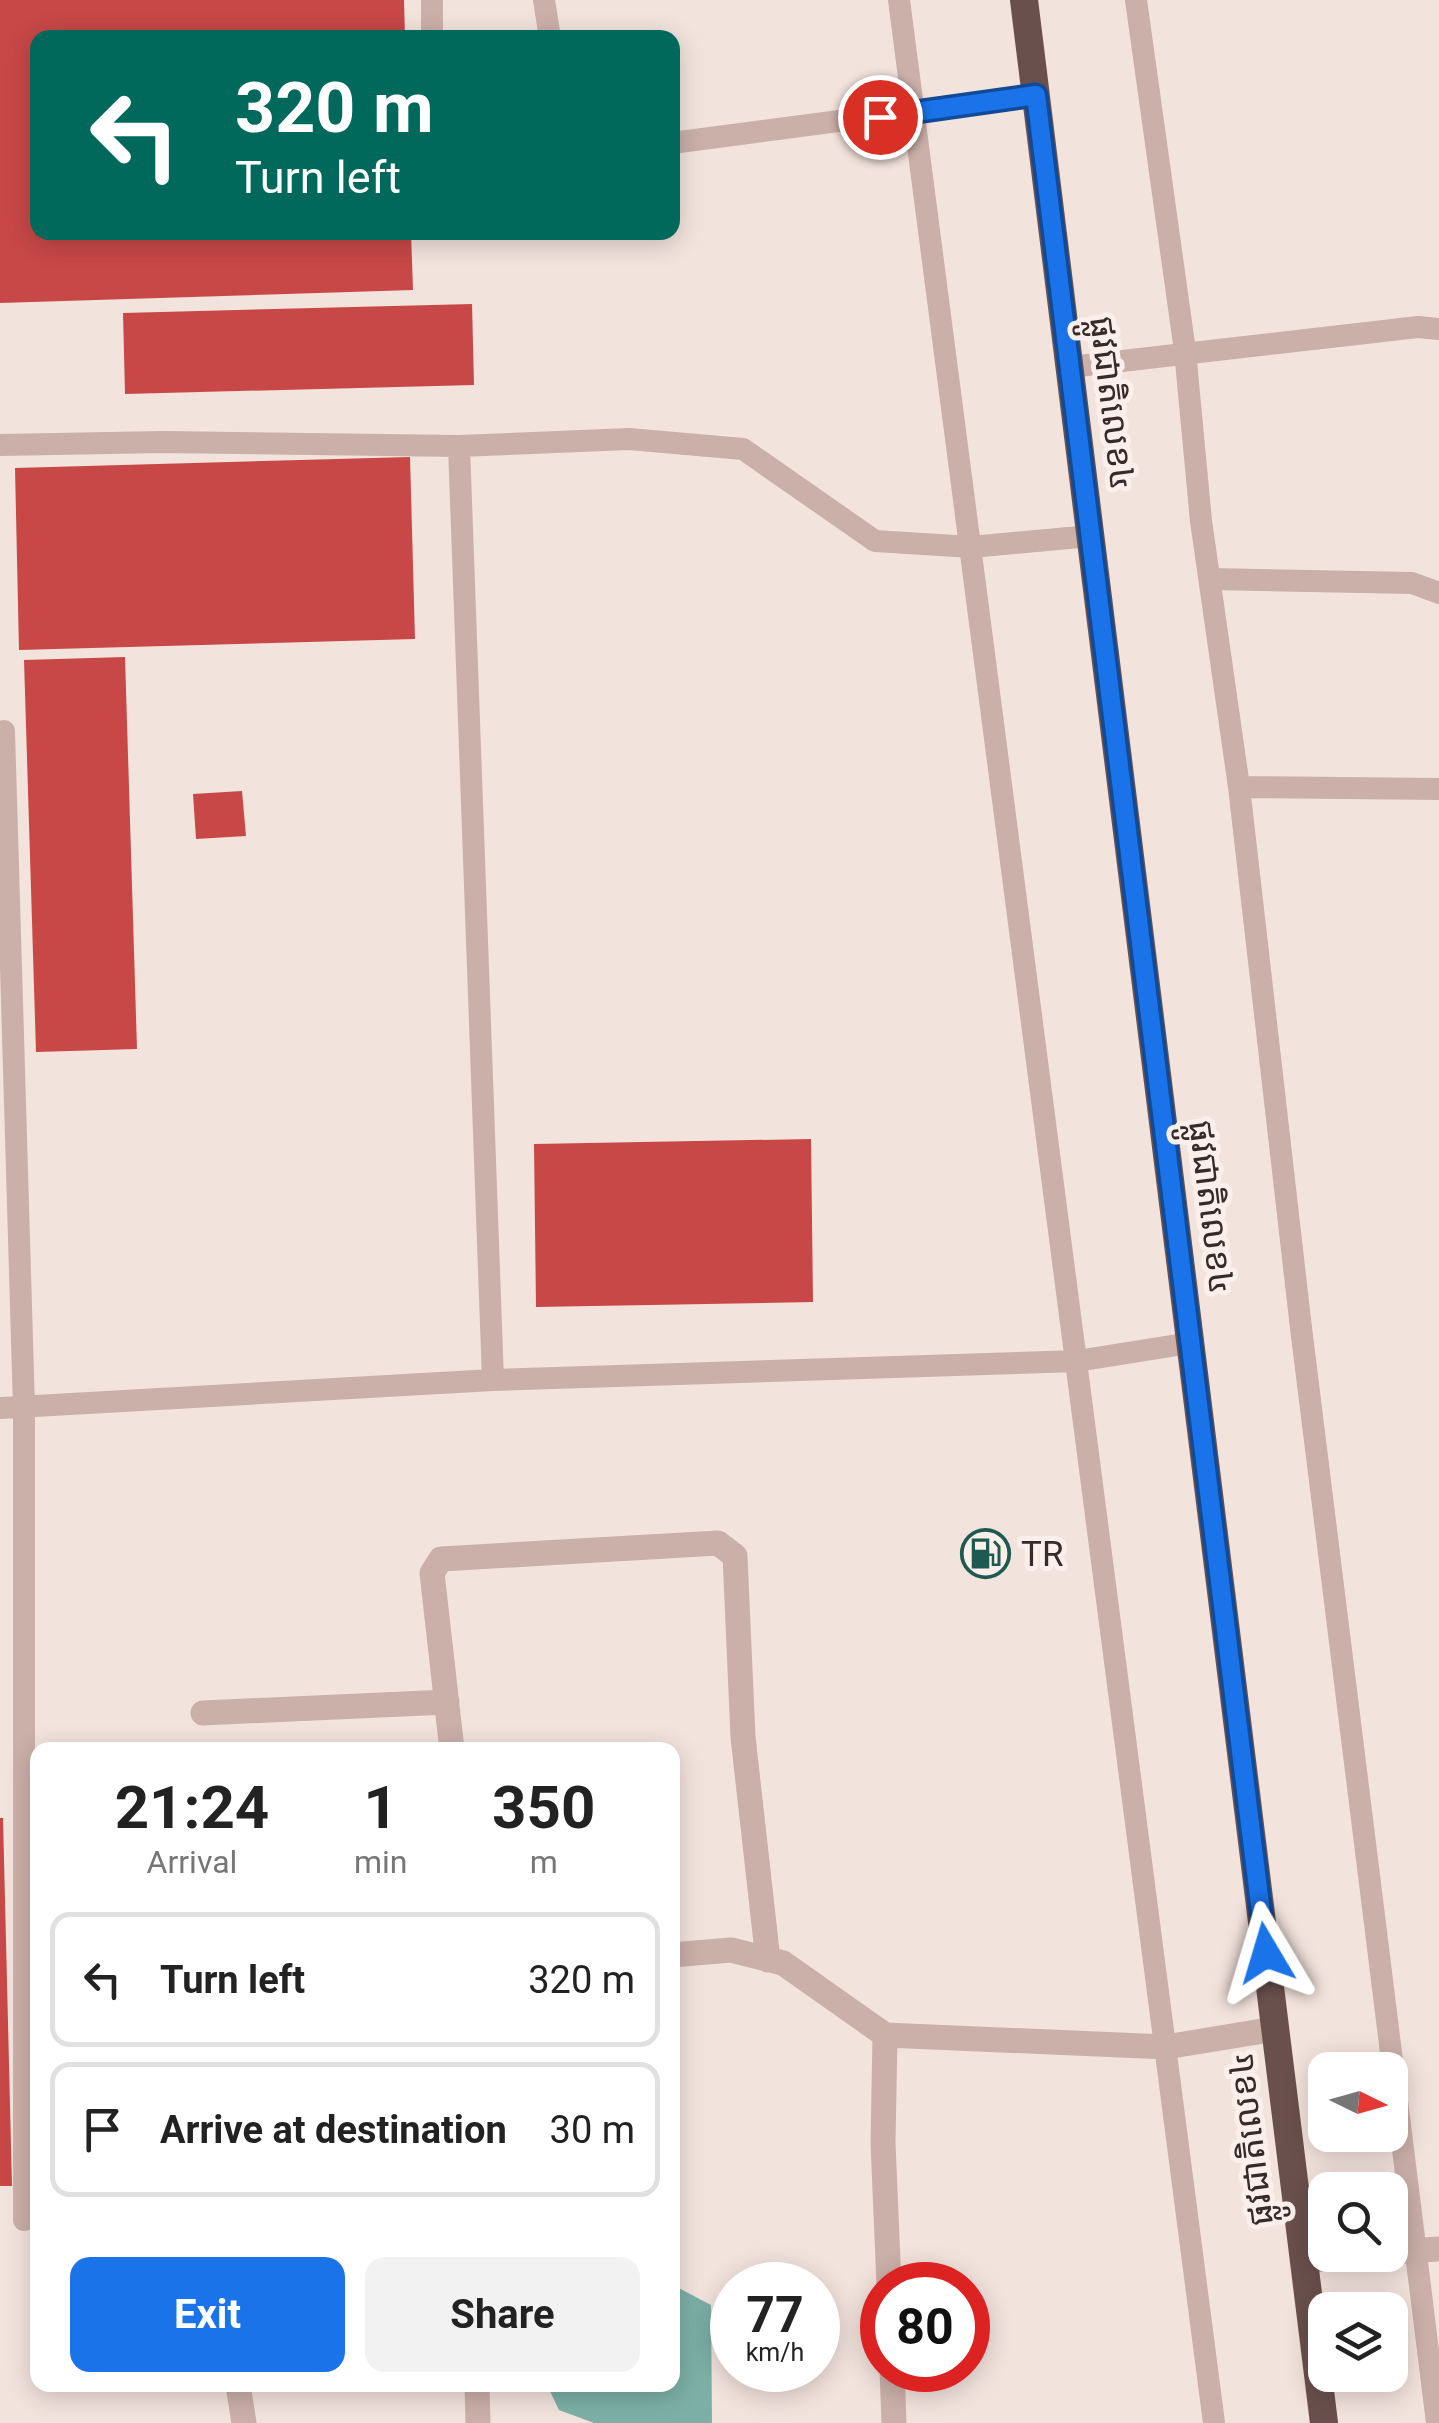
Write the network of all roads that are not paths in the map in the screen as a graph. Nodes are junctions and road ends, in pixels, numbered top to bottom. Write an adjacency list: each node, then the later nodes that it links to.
1 (432, 0): 6 (lane)
2 (544, 0): 7 (lane)
3 (899, 0): 9 (lane)
4 (1024, 0): 8 (highway, ផ្លូវជាតិលេខ៤)
5 (1136, 0): 12 (lane)
6 (432, 30)
7 (549, 30)
8 (1036, 95): 9 (lane); 13 (highway, ផ្លូវជាតិលេខ៤)
9 (914, 112): 10 (lane); 17 (lane)
10 (680, 143)
11 (1439, 329): 12 (lane)
12 (1186, 351): 13 (lane); 18 (lane)
13 (1070, 367): 16 (highway, ផ្លូវជាតិលេខ៤)
14 (0, 445): 15 (lane)
15 (459, 446): 17 (lane); 25 (lane)
16 (1090, 536): 17 (lane); 23 (highway, ផ្លូវជាតិលេខ៤)
17 (971, 547): 24 (lane)
18 (1210, 579): 19 (lane); 21 (lane)
19 (1439, 593)
20 (4, 731): 26 (lane)
21 (1239, 788): 22 (lane); 36 (lane)
22 (1439, 788)
23 (1190, 1343): 24 (lane); 32 (highway, ផ្លូវជាតិលេខ៤)
24 (1077, 1361): 25 (lane); 34 (lane)
25 (493, 1380): 26 (lane)
26 (12, 1408): 35 (lane)
27 (447, 1702): 28 (street); 29 (street); 31 (street)
28 (203, 1714)
29 (451, 1742)
30 (680, 1954): 31 (street)
31 (768, 1960): 33 (street)
32 (1275, 2029): 34 (street); 37 (highway, ផ្លូវជាតិលេខ៤)
33 (885, 2035): 34 (street); 39 (street)
34 (1166, 2047): 46 (lane)
35 (24, 2220)
36 (1415, 2250): 48 (lane)
37 (1304, 2261): 38 (street); 47 (highway, ផ្លូវជាតិលេខ៤)
38 (1308, 2261)
39 (887, 2262)
40 (239, 2392): 43 (street)
41 (477, 2392): 44 (street)
42 (893, 2392): 45 (street)
43 (244, 2423)
44 (478, 2423)
45 (894, 2423)
46 (1214, 2423)
47 (1324, 2423)
48 (1437, 2423)

